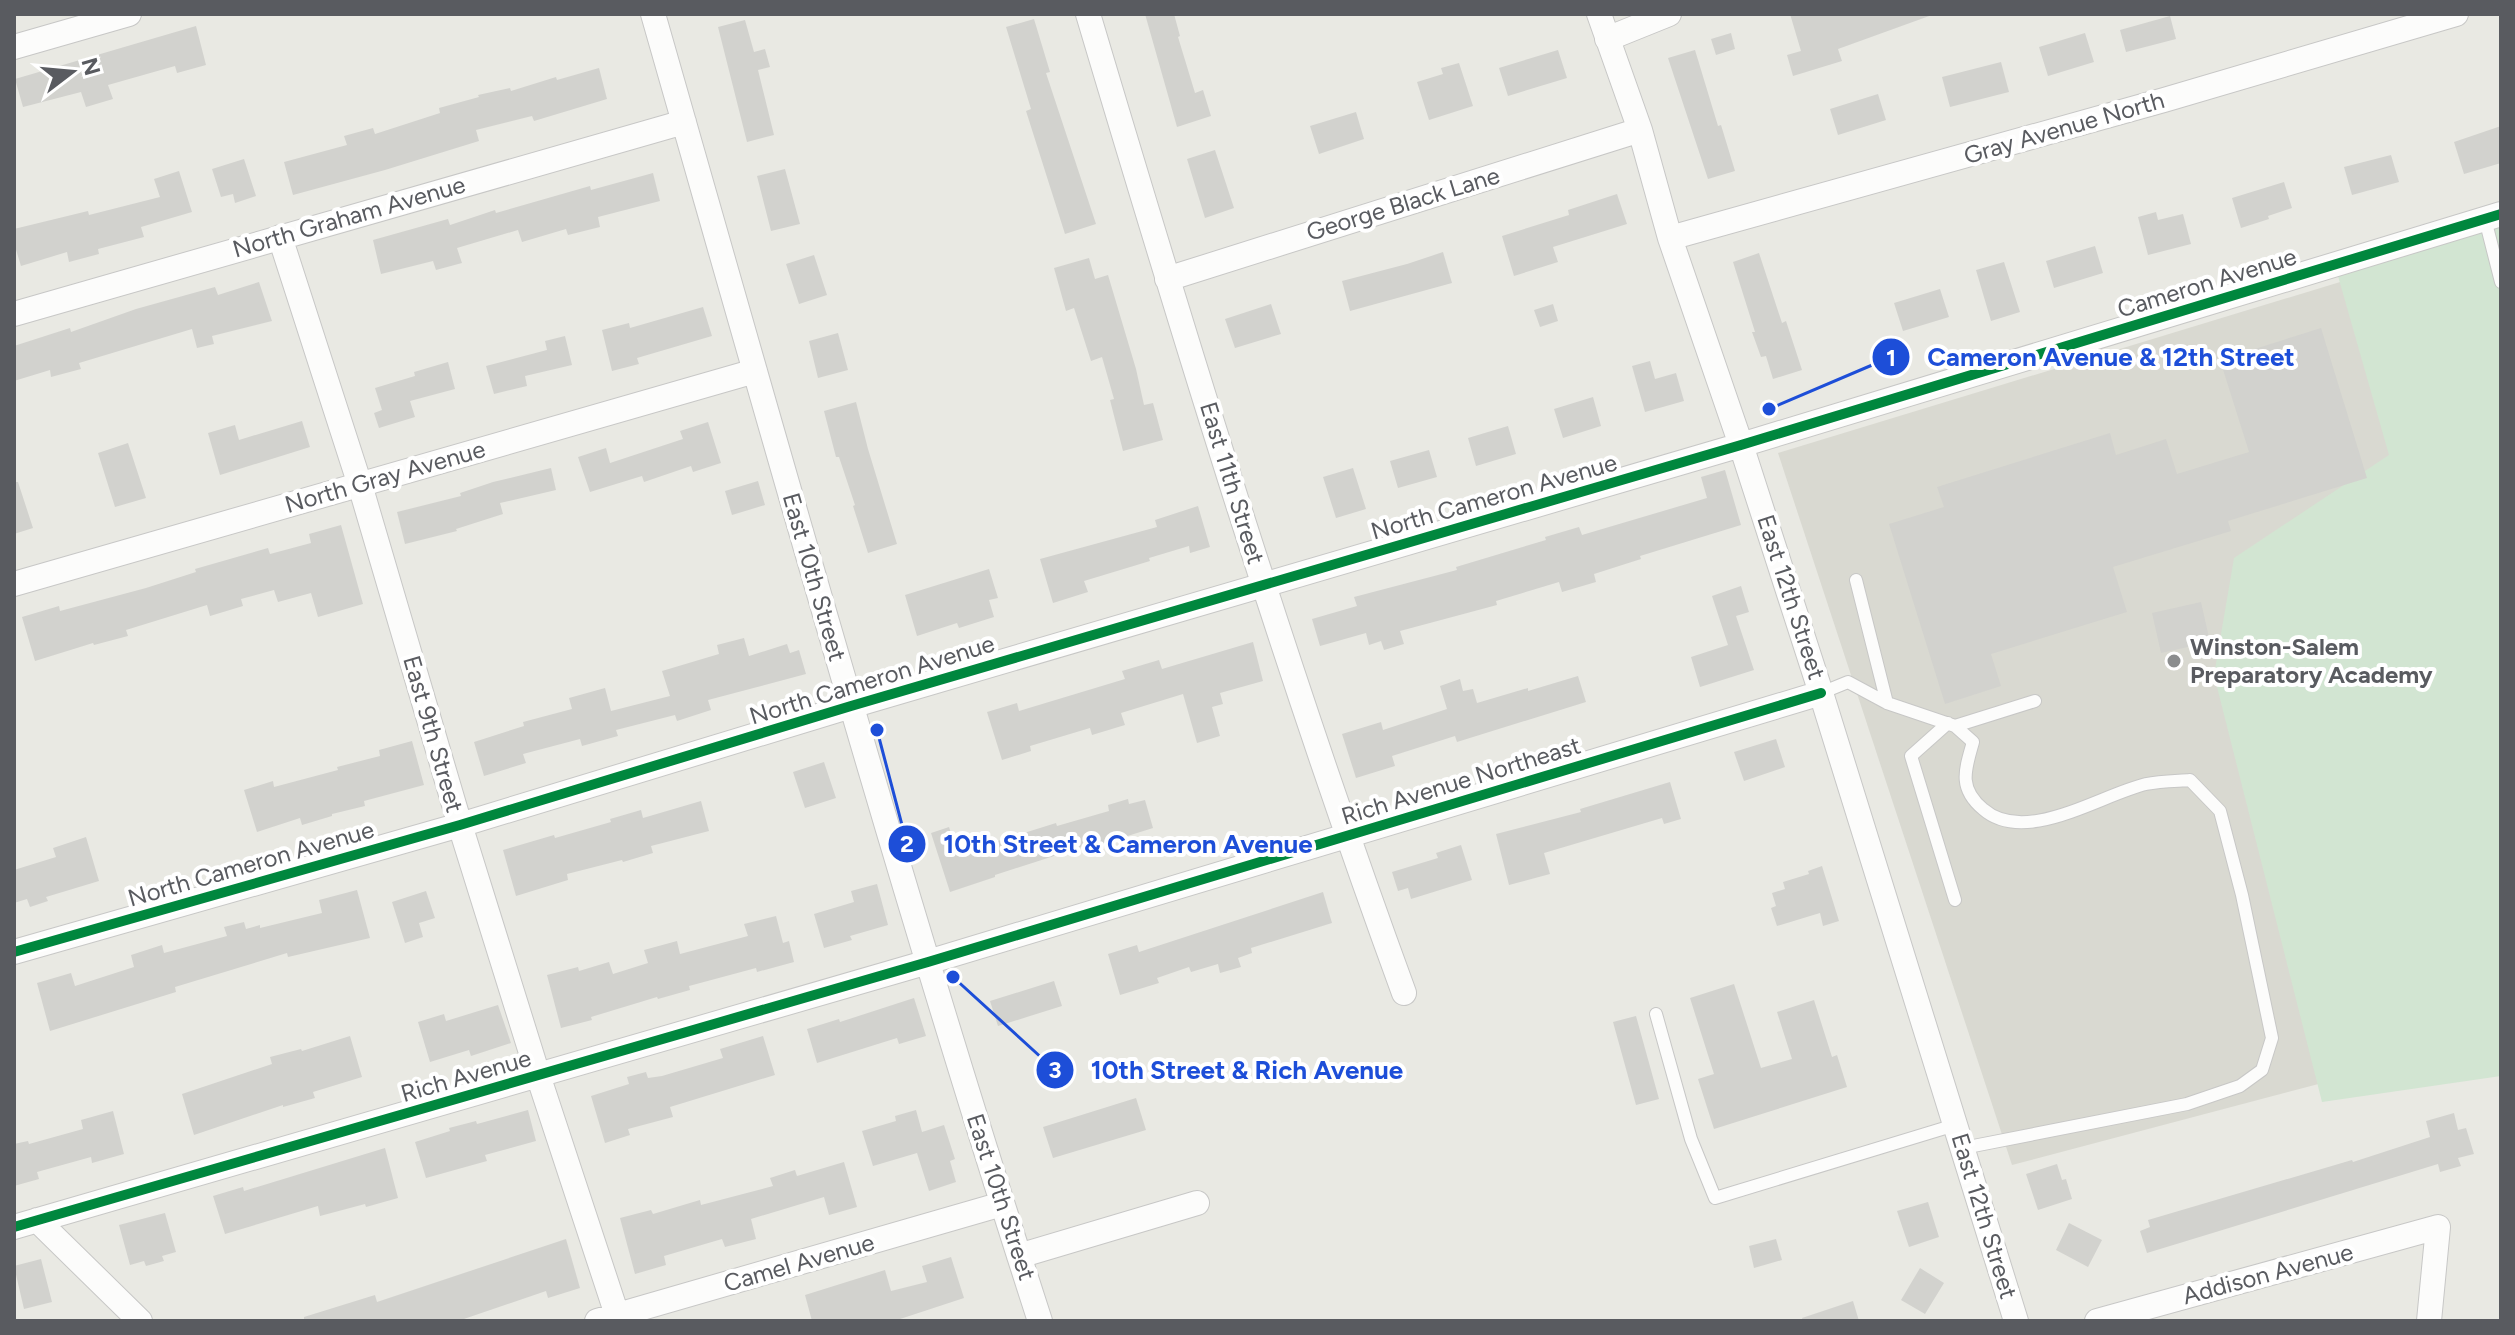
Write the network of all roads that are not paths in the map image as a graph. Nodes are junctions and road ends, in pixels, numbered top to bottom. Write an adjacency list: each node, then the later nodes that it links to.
1 (129, 14): 8 (street)
2 (653, 14): 9 (street, East 10th Street)
3 (1088, 14): 14 (street, East 11th Street)
4 (1599, 14): 7 (street, East 12th Street)
5 (1669, 14): 7 (street)
6 (2456, 14): 13 (street, Gray Avenue North)
7 (1607, 39): 10 (street, East 12th Street)
8 (14, 47)
9 (684, 122): 12 (street, North Graham Avenue); 17 (street, East 10th Street)
10 (1640, 130): 13 (street, East 12th Street); 14 (street, George Black Lane)
11 (2493, 217): 15 (lane); 18 (street, Cameron Avenue)
12 (280, 237): 16 (street, North Graham Avenue); 19 (street, East 9th Street)
13 (1670, 238): 18 (street, East 12th Street)
14 (1167, 279): 22 (street, East 11th Street)
15 (2501, 282)
16 (14, 314)
17 (755, 371): 19 (street, North Gray Avenue); 26 (street, East 10th Street)
18 (1741, 445): 22 (street, North Cameron Avenue); 23 (street, East 12th Street)
19 (360, 485): 21 (street, North Gray Avenue); 28 (street, East 9th Street)
20 (1856, 580): 25 (lane)
21 (14, 584)
22 (1264, 585): 26 (street, North Cameron Avenue); 29 (street, East 11th Street)
23 (1821, 693): 25 (lane); 29 (street, Rich Avenue Northeast); 36 (street, East 12th Street)
24 (2035, 701): 27 (lane)
25 (1887, 703): 27 (lane)
26 (851, 706): 28 (street, North Cameron Avenue); 32 (street, East 10th Street)
27 (1952, 725): 30 (lane); 36 (lane)
28 (460, 825): 31 (street, North Cameron Avenue); 35 (street, East 9th Street)
29 (1346, 836): 32 (street, Rich Avenue Northeast); 33 (street, East 11th Street)
30 (1955, 900)
31 (14, 952)
32 (928, 962): 35 (street, Rich Avenue); 38 (street, East 10th Street)
33 (1404, 993)
34 (1656, 1014): 36 (lane)
35 (538, 1075): 39 (street, Rich Avenue); 41 (street, East 9th Street)
36 (1959, 1136): 44 (street, East 12th Street)
37 (1197, 1203): 40 (street)
38 (1002, 1204): 40 (street, East 10th Street); 41 (street, Camel Avenue)
39 (26, 1224): 42 (street)
40 (1019, 1256): 43 (street, East 10th Street)
41 (611, 1319)
42 (140, 1321)
43 (1040, 1321)
44 (2016, 1321)
45 (2097, 1321): 46 (street, Addison Avenue)
46 (2429, 1321)

